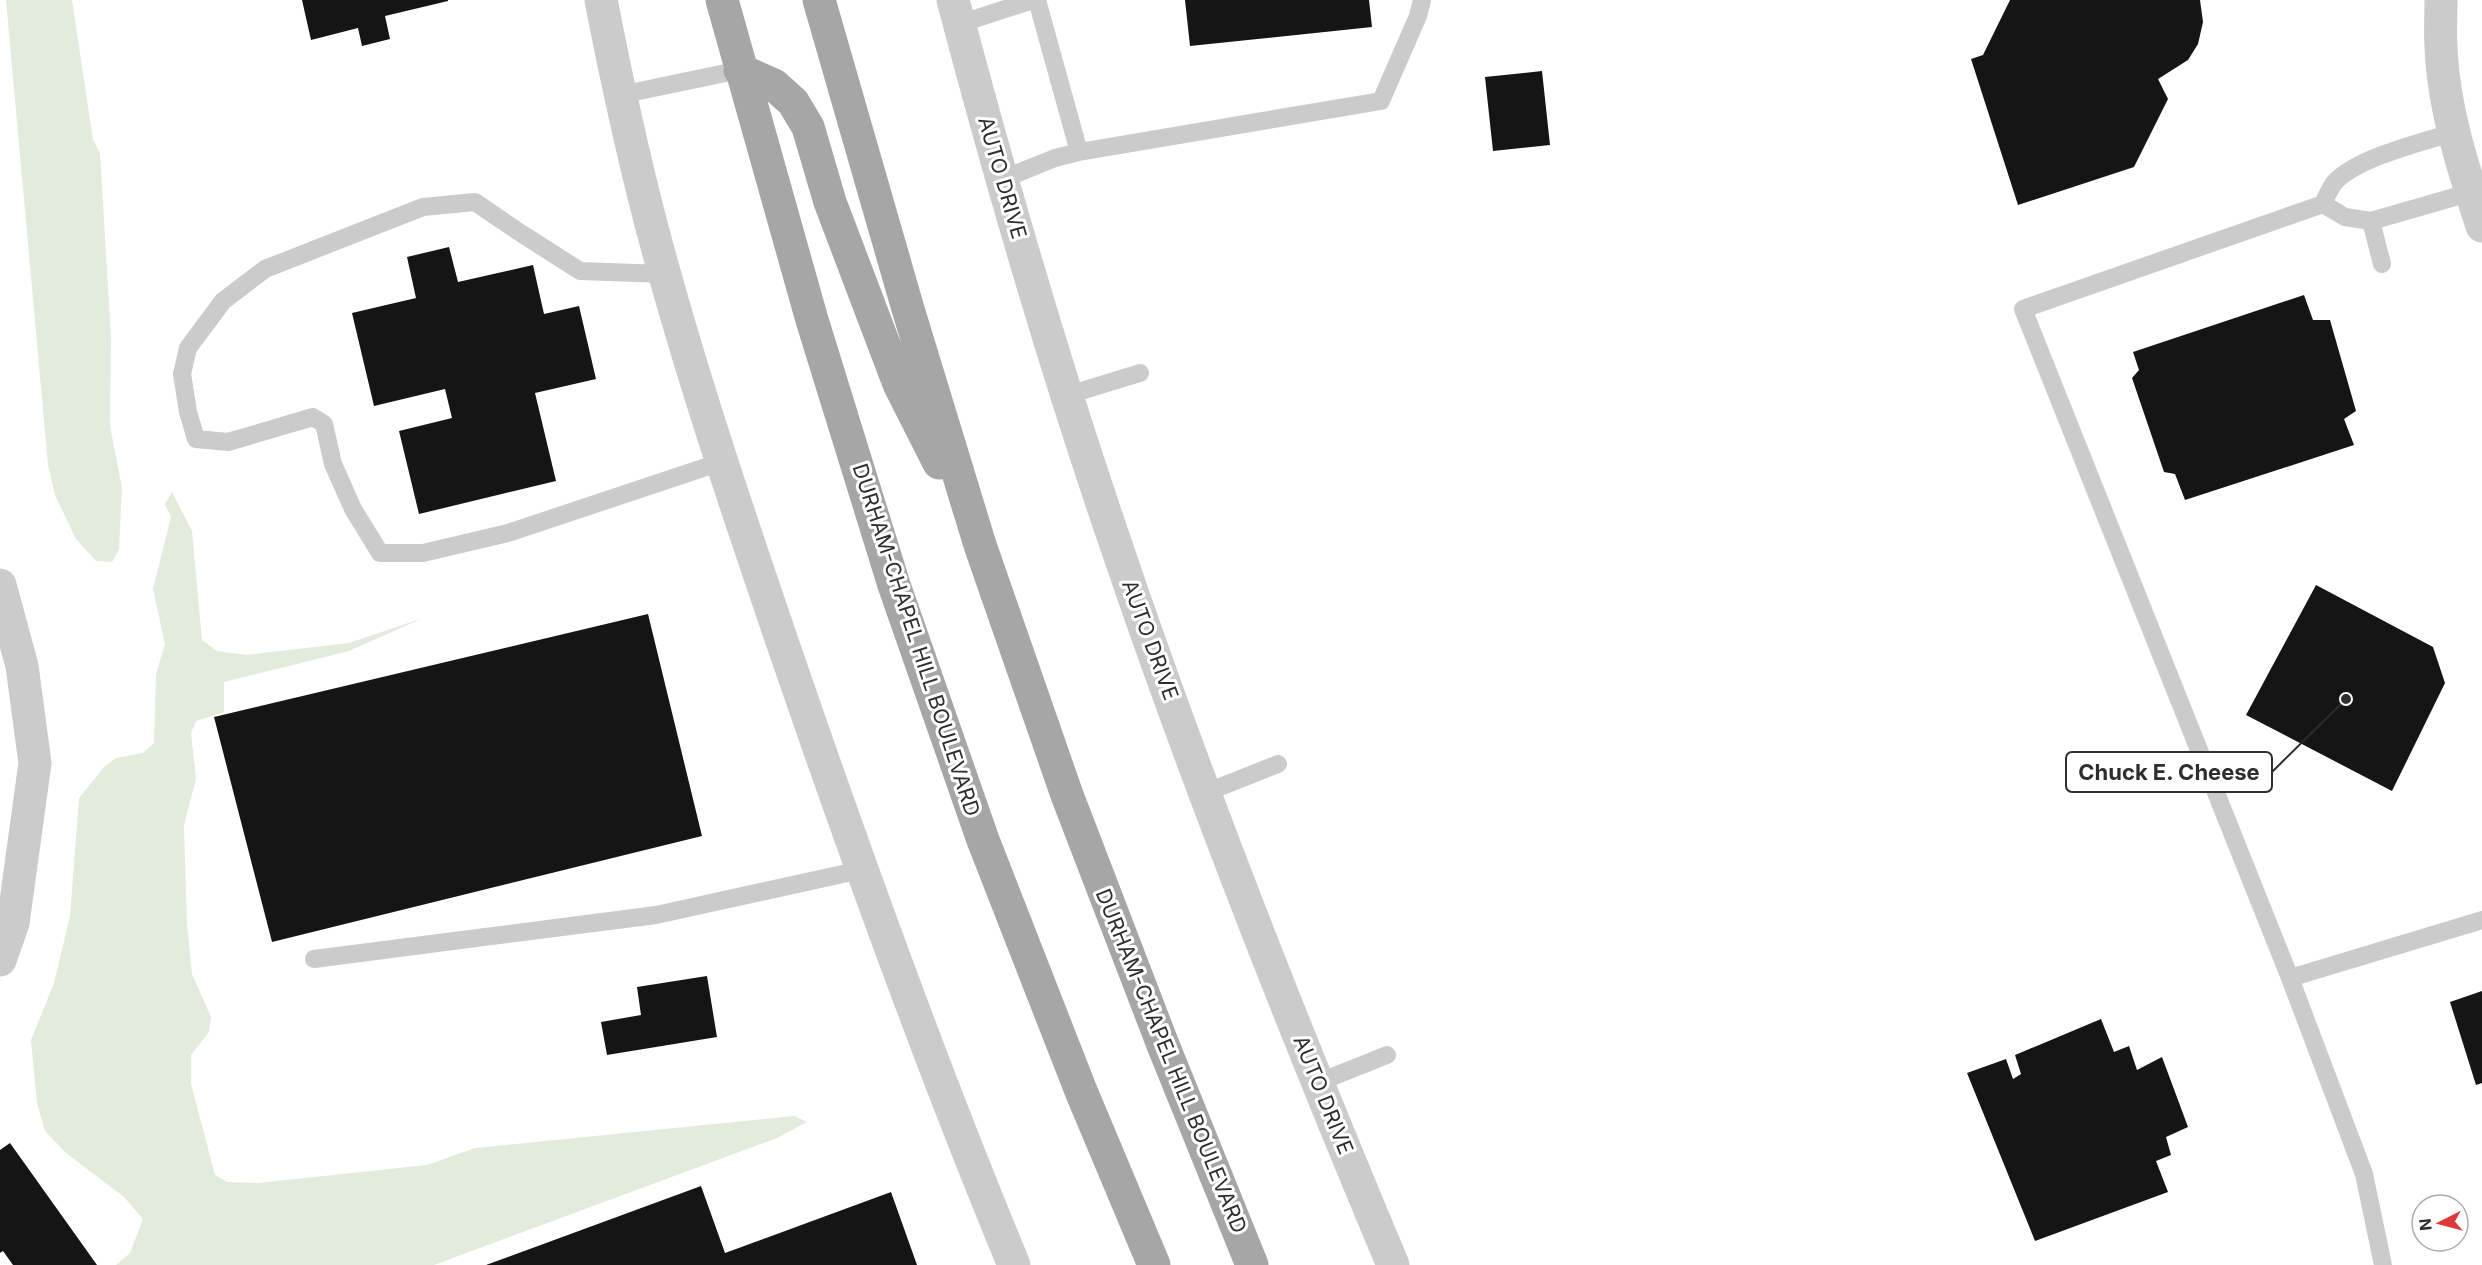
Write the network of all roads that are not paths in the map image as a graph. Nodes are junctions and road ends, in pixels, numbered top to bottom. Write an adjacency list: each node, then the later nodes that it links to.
1 (601, 0): 9 (street)
2 (722, 0): 8 (main road, DURHAM-CHAPEL HILL BOULEVARD)
3 (819, 0): 22 (main road, DURHAM-CHAPEL HILL BOULEVARD)
4 (1035, 0): 7 (lane); 11 (lane)
5 (1422, 0): 11 (lane)
6 (2441, 0): 10 (street)
7 (956, 12): 12 (street, AUTO DRIVE)
8 (740, 70): 9 (lane); 22 (main road); 34 (main road, DURHAM-CHAPEL HILL BOULEVARD)
9 (620, 95): 18 (street)
10 (2455, 132): 13 (street); 14 (lane)
11 (1079, 152): 12 (lane)
12 (1003, 179): 20 (street, AUTO DRIVE)
13 (2472, 192): 15 (lane); 16 (street)
14 (2323, 204): 15 (lane); 30 (lane)
15 (2371, 221): 17 (lane)
16 (2482, 226)
17 (2382, 264)
18 (664, 274): 21 (street); 21 (lane)
19 (1140, 373): 20 (lane)
20 (1068, 395): 25 (street, AUTO DRIVE)
21 (721, 462): 26 (street)
22 (980, 545): 35 (main road, DURHAM-CHAPEL HILL BOULEVARD)
23 (0, 585): 29 (street)
24 (1278, 764): 25 (lane)
25 (1205, 793): 32 (street, AUTO DRIVE)
26 (861, 870): 28 (lane); 33 (street)
27 (2482, 920): 30 (lane)
28 (315, 959)
29 (0, 960)
30 (2290, 978): 37 (lane)
31 (1387, 1055): 32 (lane)
32 (1317, 1083): 36 (street, AUTO DRIVE)
33 (1014, 1265)
34 (1154, 1265)
35 (1252, 1265)
36 (1393, 1265)
37 (2383, 1265)

